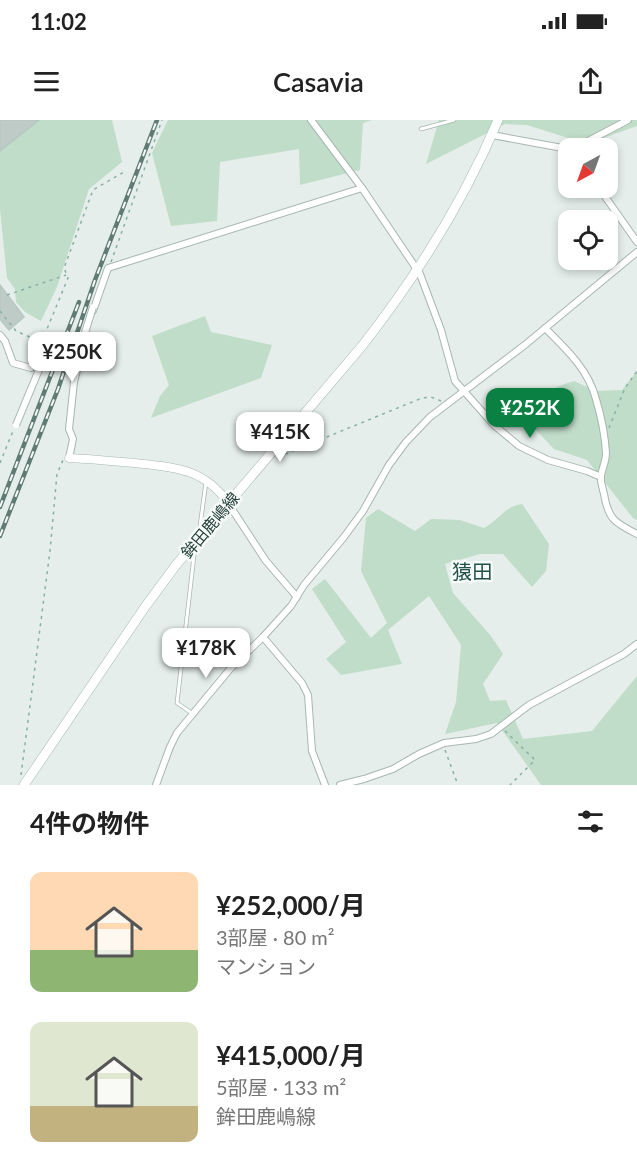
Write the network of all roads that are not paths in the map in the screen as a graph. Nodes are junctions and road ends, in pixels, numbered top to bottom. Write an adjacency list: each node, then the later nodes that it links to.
1 (311, 120): 9 (street)
2 (454, 120): 5 (lane)
3 (498, 120): 6 (main road, 鉾田鹿嶋線)
4 (628, 120): 7 (street)
5 (421, 129)
6 (492, 135): 8 (street); 13 (main road, 鉾田鹿嶋線)
7 (594, 138)
8 (558, 146)
9 (362, 188): 13 (street); 14 (street)
10 (606, 198): 11 (street)
11 (637, 242)
12 (637, 252): 15 (street)
13 (417, 268): 18 (street); 23 (main road, 鉾田鹿嶋線)
14 (93, 307): 19 (street, bridge); 20 (street)
15 (545, 328): 18 (street); 21 (street)
16 (0, 334): 17 (street)
17 (31, 368)
18 (465, 391): 21 (street); 26 (street)
19 (16, 425)
20 (69, 458): 22 (street)
21 (601, 477): 24 (street)
22 (206, 480): 23 (street); 25 (lane)
23 (228, 503): 25 (main road, 鉾田鹿嶋線); 26 (street)
24 (637, 534)
25 (197, 539): 29 (lane); 30 (main road, 鉾田鹿嶋線)
26 (297, 597): 27 (street)
27 (263, 637): 29 (street); 32 (street)
28 (637, 644): 33 (street)
29 (193, 714): 31 (street)
30 (22, 784)
31 (156, 785)
32 (325, 785)
33 (340, 785)

